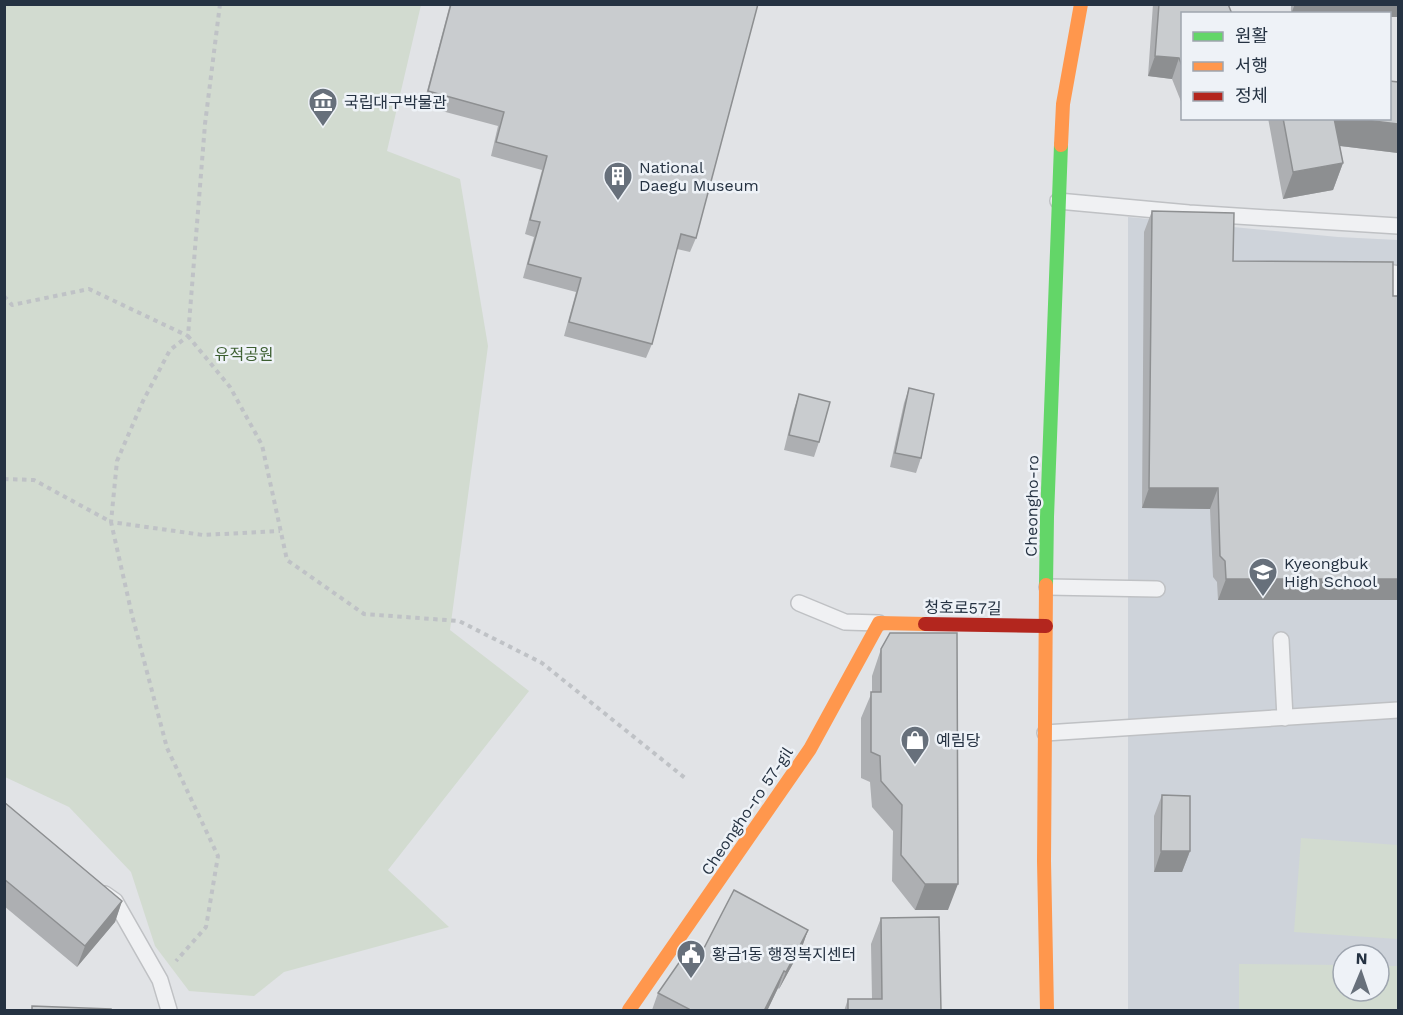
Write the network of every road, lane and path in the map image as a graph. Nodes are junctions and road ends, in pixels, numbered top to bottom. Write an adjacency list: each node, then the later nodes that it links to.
1 (220, 4): 8 (path)
2 (1081, 4): 3 (main road, Cheongho-ro)
3 (1058, 201): 4 (lane); 12 (main road, Cheongho-ro)
4 (1398, 226)
5 (1361, 273): 7 (lane)
6 (4, 296): 8 (path)
7 (1398, 308)
8 (188, 336): 10 (path); 11 (path)
9 (4, 479): 10 (path)
10 (111, 522): 11 (path); 23 (path)
11 (280, 531): 21 (path)
12 (1047, 587): 13 (lane); 16 (main road, Cheongho-ro)
13 (1157, 589)
14 (799, 603): 15 (lane)
15 (879, 623): 16 (main road, 청호로57길); 25 (main road, Cheongho-ro 57-gil)
16 (1046, 626): 20 (main road, Cheongho-ro)
17 (1281, 640): 19 (lane)
18 (1398, 710): 19 (lane)
19 (1285, 718): 20 (lane)
20 (1045, 733): 26 (main road, Cheongho-ro)
21 (685, 778)
22 (98, 888): 23 (lane)
23 (160, 980): 24 (lane)
24 (170, 1011)
25 (629, 1011)
26 (1047, 1011)

